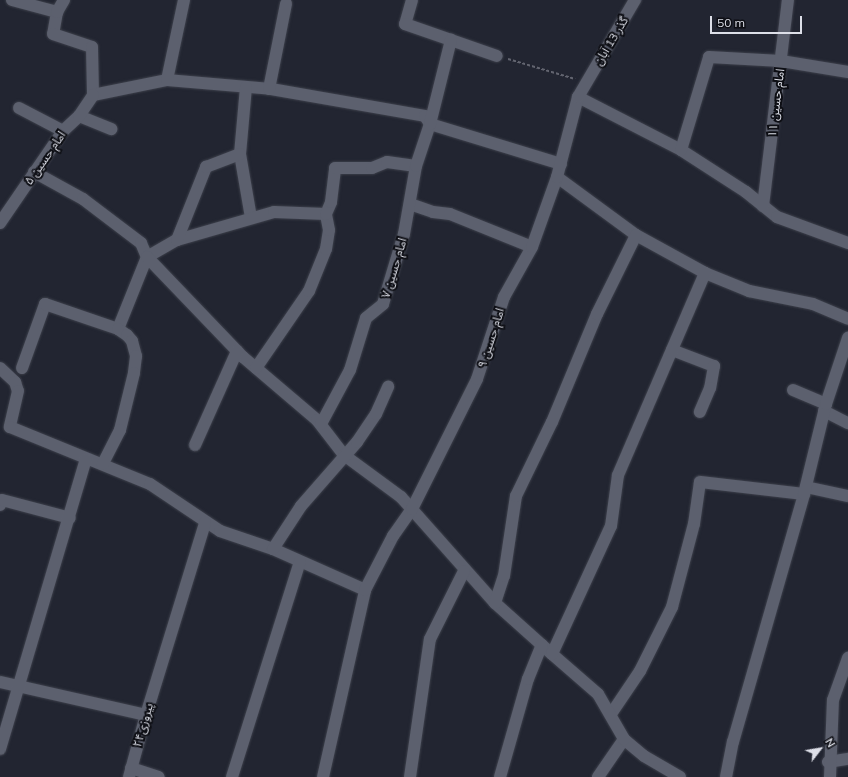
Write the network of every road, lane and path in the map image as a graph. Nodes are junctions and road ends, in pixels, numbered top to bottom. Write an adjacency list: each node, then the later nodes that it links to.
1 (12, 0): 8 (street)
2 (64, 0): 8 (street)
3 (184, 0): 13 (street)
4 (412, 0): 9 (street)
5 (635, 0): 14 (street, گذر 13 آبان)
6 (788, 0): 11 (street, امام حسین ۱۱)
7 (286, 4): 16 (street)
8 (57, 12): 17 (street)
9 (451, 40): 10 (street); 21 (street, امام حسین ۷)
10 (498, 56): 14 (path)
11 (781, 62): 12 (street); 24 (street); 31 (street, امام حسین ۱۱)
12 (848, 72)
13 (167, 80): 15 (street); 17 (street)
14 (586, 82): 18 (street, گذر 13 آبان)
15 (246, 87): 16 (street); 25 (street)
16 (269, 89): 21 (street)
17 (93, 95): 20 (street, امام حسین ۵)
18 (578, 97): 24 (street); 26 (street, امام حسین ۹)
19 (20, 108): 23 (street)
20 (79, 116): 22 (street); 23 (street, امام حسین ۵)
21 (430, 124): 26 (street); 27 (street, امام حسین ۷)
22 (111, 128)
23 (63, 131): 28 (street, امام حسین ۵)
24 (681, 150): 31 (street)
25 (240, 154): 33 (street); 36 (street)
26 (561, 164): 29 (street, امام حسین ۹)
27 (416, 166): 30 (street, امام حسین ۷); 32 (street)
28 (34, 172): 34 (street, امام حسین ۵); 39 (street)
29 (557, 177): 35 (street); 38 (street, امام حسین ۹)
30 (410, 204): 38 (street); 54 (street, امام حسین ۷)
31 (763, 206): 37 (street)
32 (326, 214): 33 (street); 48 (street)
33 (251, 218): 36 (street)
34 (0, 223)
35 (636, 236): 40 (street); 69 (street)
36 (177, 240): 39 (street)
37 (848, 243)
38 (532, 248): 62 (street, امام حسین ۹)
39 (147, 258): 42 (street); 45 (street)
40 (705, 273): 41 (street); 44 (street)
41 (848, 318)
42 (118, 329): 47 (street); 58 (street)
43 (848, 338): 51 (street)
44 (672, 350): 52 (street); 71 (street)
45 (237, 351): 48 (street); 55 (street)
46 (0, 368): 57 (street)
47 (22, 368)
48 (256, 368): 54 (street)
49 (388, 386): 56 (street)
50 (793, 390): 51 (street)
51 (825, 408): 53 (street); 59 (street)
52 (700, 412)
53 (848, 423)
54 (321, 424): 56 (street)
55 (195, 446)
56 (344, 455): 62 (street); 65 (street)
57 (86, 459): 58 (street); 63 (street)
58 (103, 464): 64 (street)
59 (805, 491): 60 (street); 75 (street); 89 (street)
60 (848, 496)
61 (0, 505): 63 (street)
62 (412, 509): 67 (street); 68 (street, امام حسین ۹)
63 (70, 518): 74 (street)
64 (205, 523): 65 (street); 76 (street, پیروزی۲۴)
65 (273, 549): 66 (street)
66 (300, 561): 68 (street); 83 (street)
67 (464, 571): 69 (street); 85 (street)
68 (365, 590): 84 (street, امام حسین ۹)
69 (495, 603): 70 (street)
70 (542, 645): 71 (street); 86 (street)
71 (552, 654): 75 (street)
72 (848, 658): 80 (street)
73 (0, 682): 74 (street)
74 (17, 686): 76 (street); 78 (street)
75 (611, 714): 77 (street)
76 (146, 715): 81 (street, پیروزی۲۴)
77 (624, 739): 87 (street); 88 (street)
78 (0, 749)
79 (848, 759): 80 (street)
80 (828, 762): 90 (street)
81 (130, 773): 82 (street)
82 (159, 777)
83 (232, 777)
84 (323, 777)
85 (410, 777)
86 (500, 777)
87 (598, 777)
88 (680, 777)
89 (726, 777)
90 (830, 777)

